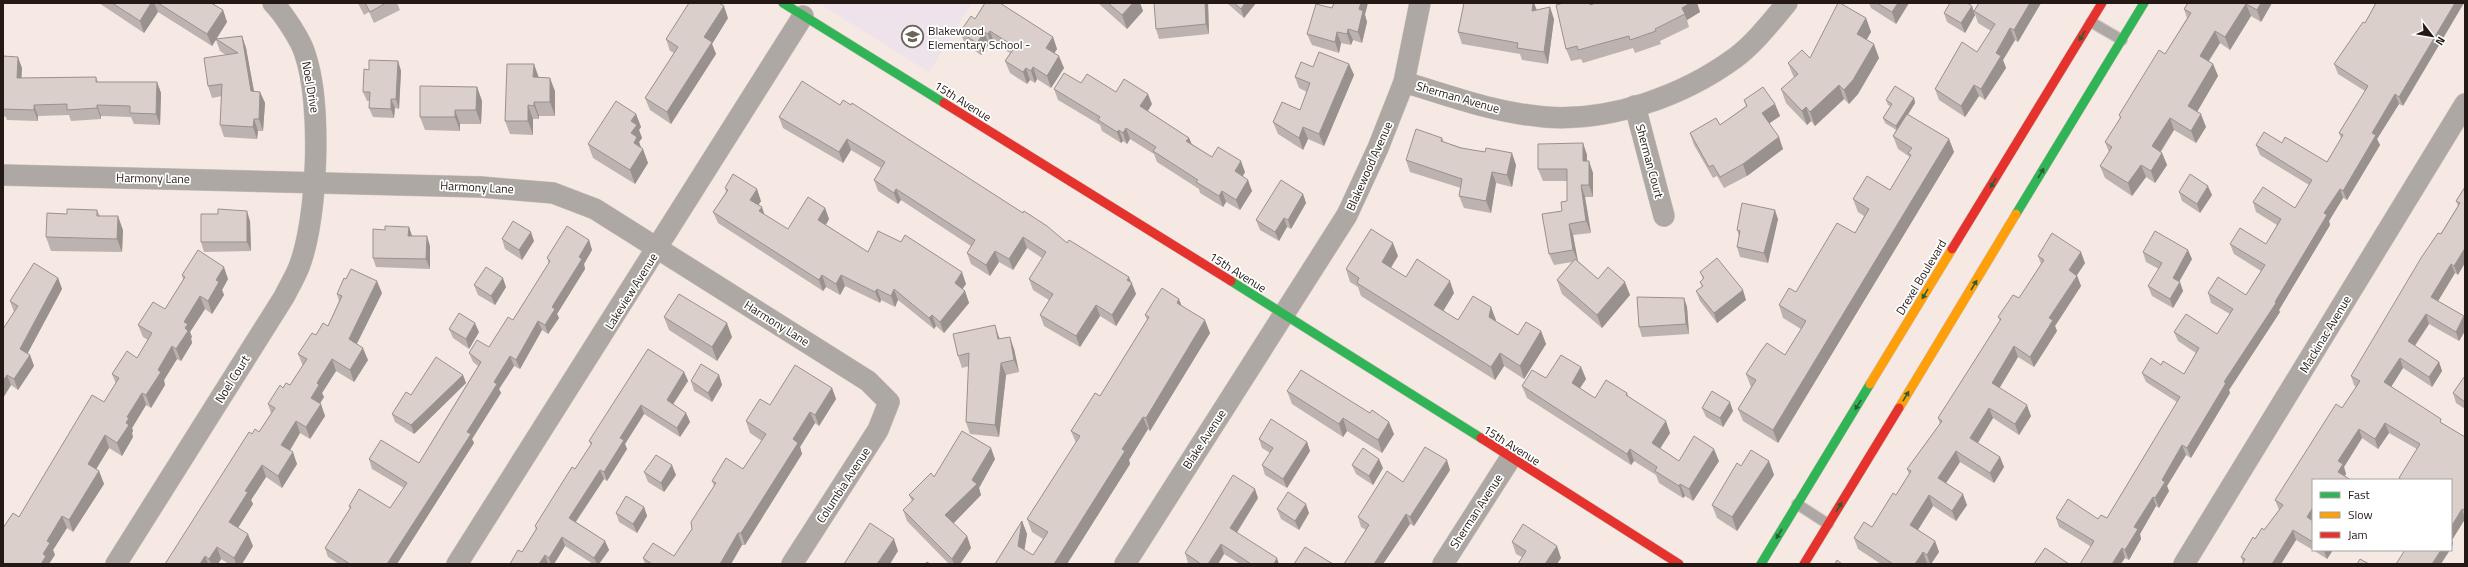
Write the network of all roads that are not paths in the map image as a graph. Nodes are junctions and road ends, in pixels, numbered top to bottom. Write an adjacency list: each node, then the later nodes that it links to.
1 (273, 3): 14 (street, Noel Drive)
2 (783, 3): 7 (street, 15th Avenue)
3 (1420, 3): 10 (street, Blakewood Avenue)
4 (1787, 3): 12 (street, Sherman Avenue)
5 (2102, 3): 8 (street, Drexel Boulevard)
6 (2144, 3): 9 (street)
7 (803, 16): 16 (street, Lakeview Avenue); 17 (street, 15th Avenue)
8 (2091, 22): 9 (lane); 20 (street, Drexel Boulevard, one-way to 20)
9 (2122, 40): 21 (street, one-way to 9)
10 (1404, 82): 12 (street, Sherman Avenue); 17 (street, Blakewood Avenue)
11 (2465, 104): 30 (street, Mackinac Avenue)
12 (1635, 106): 15 (street, Sherman Court)
13 (3, 175): 14 (street, Harmony Lane)
14 (313, 181): 16 (street, Harmony Lane); 22 (street, Noel Court)
15 (1664, 216)
16 (658, 248): 18 (street, Harmony Lane); 23 (street, Lakeview Avenue)
17 (1284, 314): 19 (street, 15th Avenue); 25 (street, Blake Avenue)
18 (889, 402): 24 (street, Columbia Avenue)
19 (1510, 459): 26 (street, Sherman Avenue); 27 (street, 15th Avenue)
20 (1797, 504): 21 (lane); 28 (street, Drexel Boulevard, one-way to 28)
21 (1828, 524): 29 (street)
22 (116, 564)
23 (457, 564)
24 (792, 564)
25 (1125, 564)
26 (1442, 564)
27 (1679, 564)
28 (1761, 564)
29 (1804, 564)
30 (2184, 564)

